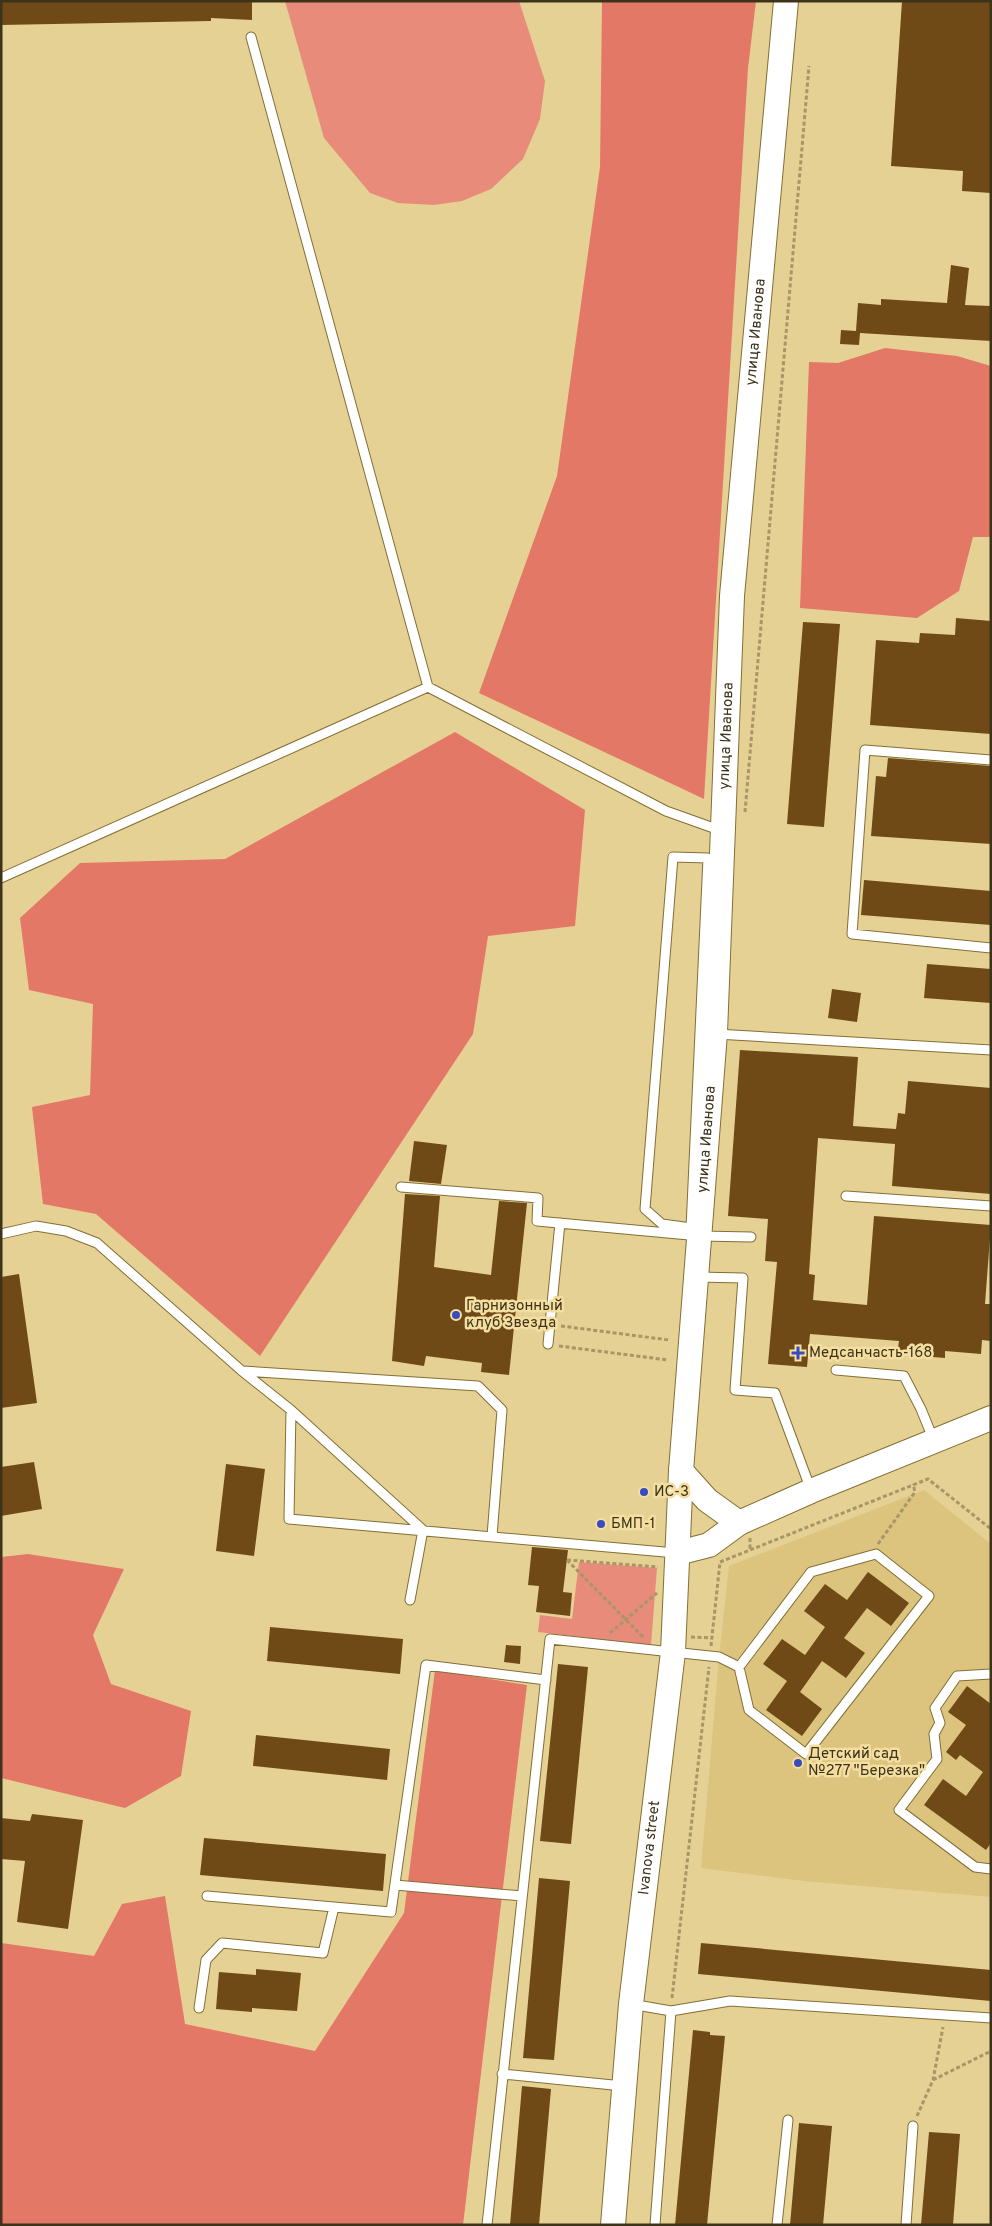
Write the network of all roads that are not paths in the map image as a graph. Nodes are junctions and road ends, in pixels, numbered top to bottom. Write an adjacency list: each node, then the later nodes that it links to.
1 (786, 1): 5 (main road, улица Иванова)
2 (251, 37): 3 (lane)
3 (428, 687): 5 (lane); 6 (lane)
4 (991, 760): 7 (lane)
5 (724, 832): 8 (main road, улица Иванова)
6 (1, 878)
7 (991, 948)
8 (715, 1034): 9 (lane); 16 (main road, улица Иванова)
9 (991, 1050)
10 (401, 1187): 13 (lane)
11 (846, 1196): 12 (lane)
12 (991, 1206)
13 (560, 1222): 16 (lane); 19 (lane)
14 (662, 1224): 14 (lane)
15 (1, 1234): 21 (lane)
16 (700, 1236): 17 (lane); 18 (main road, улица Иванова)
17 (751, 1237)
18 (697, 1277): 25 (main road, улица Иванова); 26 (lane)
19 (548, 1344)
20 (836, 1370): 24 (lane)
21 (242, 1371): 22 (lane); 29 (lane)
22 (291, 1410): 28 (lane); 28 (lane)
23 (991, 1418): 24 (main road)
24 (934, 1441): 26 (main road)
25 (681, 1471): 27 (main road); 30 (main road, Ivanova street)
26 (811, 1491): 27 (main road)
27 (739, 1523): 30 (main road)
28 (423, 1530): 29 (lane); 31 (lane)
29 (492, 1536): 30 (lane)
30 (671, 1560): 32 (main road, Ivanova street)
31 (410, 1600)
32 (664, 1651): 33 (lane); 35 (lane); 41 (main road, Ivanova street)
33 (739, 1668): 33 (lane)
34 (991, 1674): 36 (lane)
35 (546, 1680): 37 (lane); 39 (lane)
36 (991, 1868)
37 (395, 1885): 39 (lane); 40 (lane)
38 (207, 1896): 40 (lane)
39 (522, 1896): 45 (lane)
40 (334, 1907): 42 (lane)
41 (631, 2004): 43 (lane); 46 (main road, Ivanova street)
42 (199, 2008)
43 (671, 2012): 44 (lane); 51 (lane)
44 (991, 2018)
45 (502, 2074): 46 (lane); 49 (lane)
46 (624, 2086): 50 (main road, Ivanova street)
47 (788, 2120): 52 (lane)
48 (913, 2126): 53 (lane)
49 (487, 2225)
50 (612, 2225)
51 (655, 2225)
52 (776, 2225)
53 (906, 2225)

